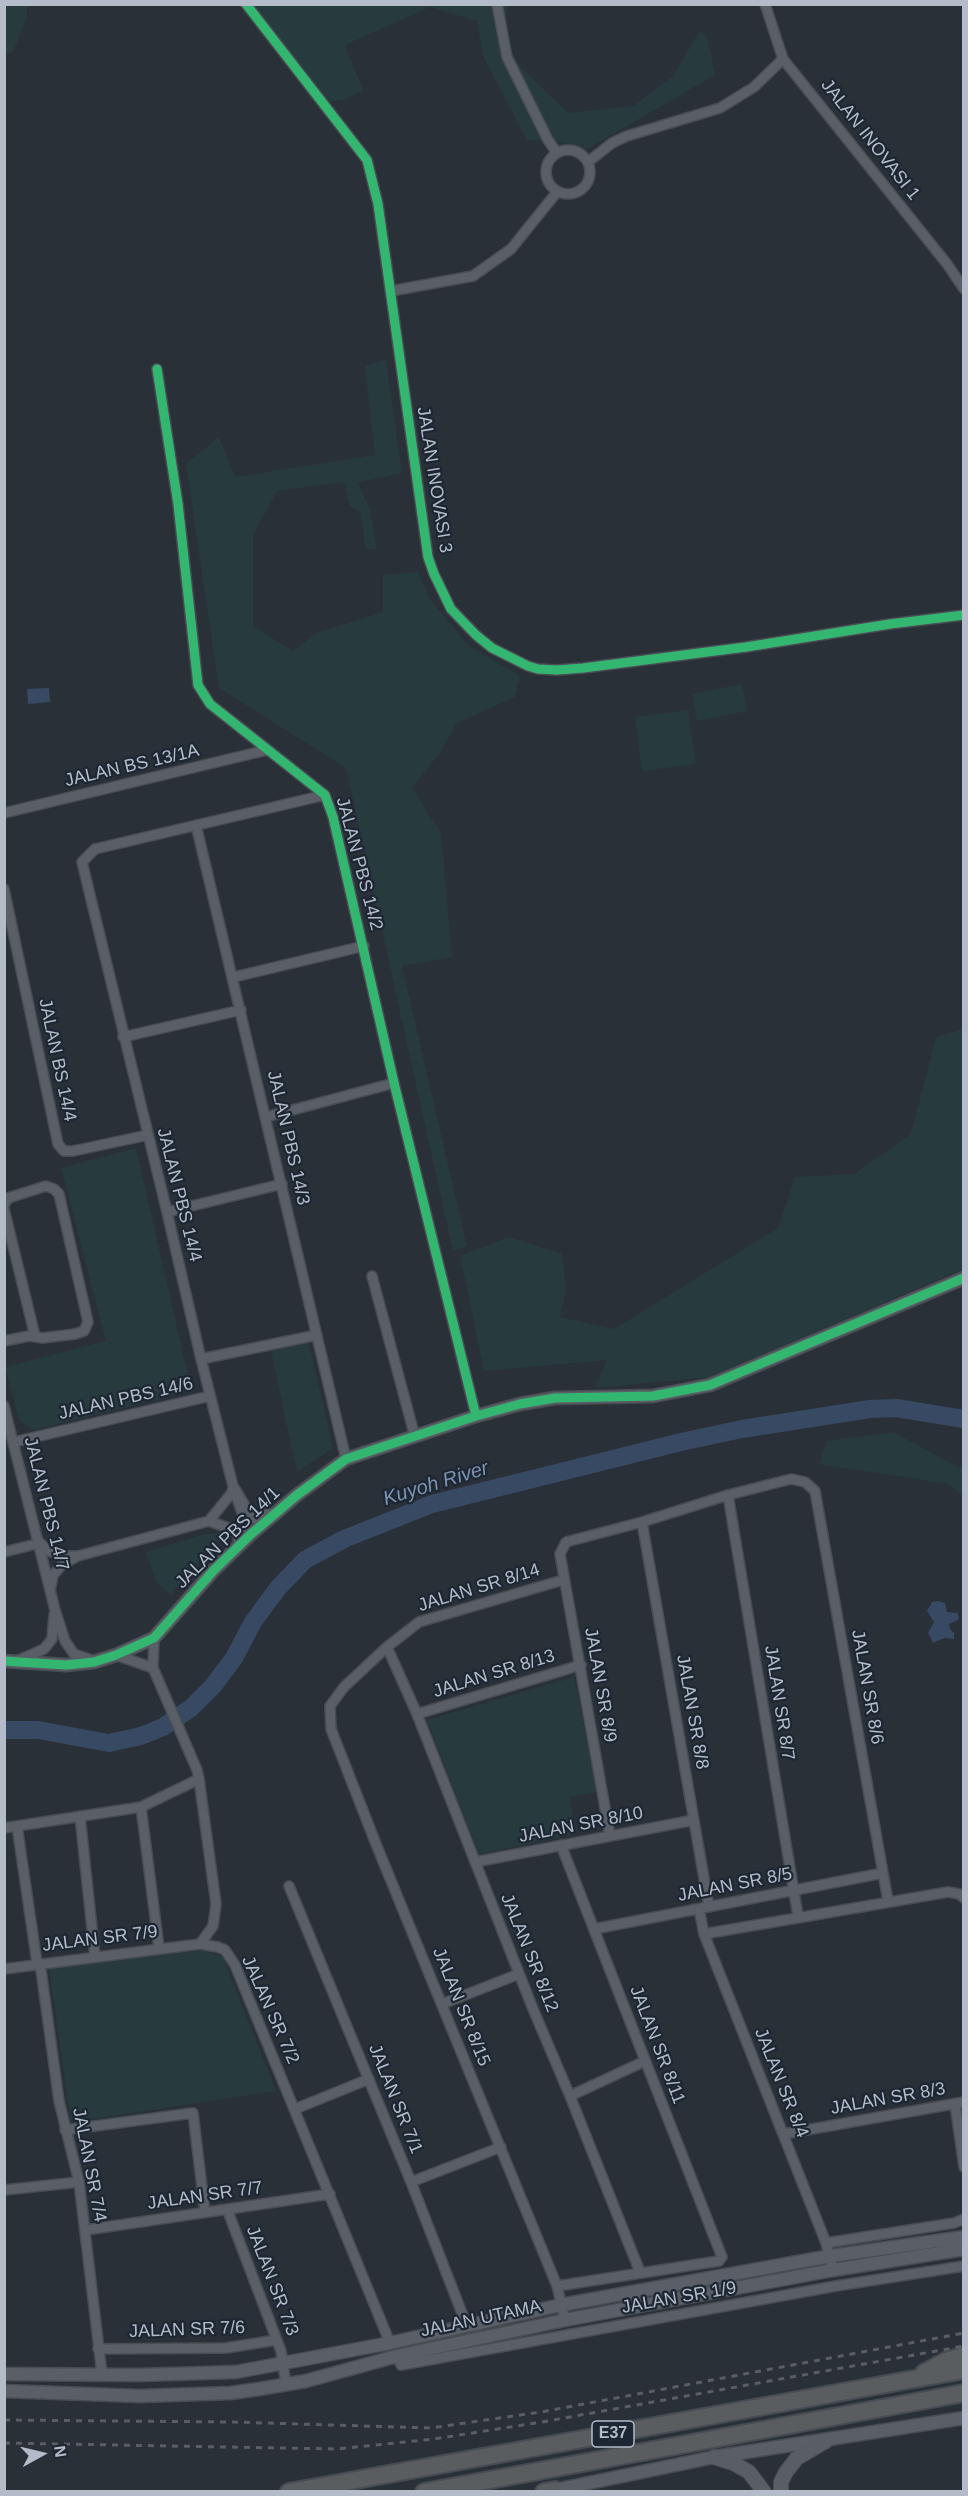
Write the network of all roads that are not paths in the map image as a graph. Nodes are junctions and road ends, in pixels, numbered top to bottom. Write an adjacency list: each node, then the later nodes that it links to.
1 (246, 4): 9 (street, JALAN INOVASI 3)
2 (497, 4): 5 (street)
3 (765, 4): 4 (street, JALAN INOVASI 1)
4 (783, 59): 6 (street); 8 (street, JALAN INOVASI 1)
5 (557, 153): 6 (street); 7 (street)
6 (588, 162): 7 (street)
7 (557, 192): 9 (street)
8 (963, 290)
9 (391, 291): 11 (street, JALAN INOVASI 3)
10 (158, 369): 12 (street, JALAN PBS 14/2)
11 (963, 615)
12 (267, 750): 13 (street, JALAN PBS 14/2); 14 (street, JALAN BS 13/1A)
13 (325, 795): 15 (street); 17 (street, JALAN PBS 14/2)
14 (4, 813)
15 (196, 825): 18 (street, JALAN PBS 14/3); 20 (street, JALAN PBS 14/4)
16 (4, 889): 23 (street, JALAN BS 14/4)
17 (364, 946): 18 (street); 21 (street, JALAN PBS 14/2)
18 (234, 977): 19 (street, JALAN PBS 14/3)
19 (241, 1010): 20 (street); 22 (street, JALAN PBS 14/3)
20 (123, 1037): 23 (street, JALAN PBS 14/4)
21 (394, 1083): 22 (street); 35 (street, JALAN PBS 14/2)
22 (266, 1118): 24 (street, JALAN PBS 14/3)
23 (148, 1136): 26 (street, JALAN PBS 14/4)
24 (282, 1184): 26 (street); 29 (street, JALAN PBS 14/3)
25 (4, 1207): 30 (street); 30 (street)
26 (167, 1212): 32 (street, JALAN PBS 14/4)
27 (372, 1276): 36 (street)
28 (963, 1278): 35 (street, JALAN PBS 14/1)
29 (317, 1335): 32 (street); 38 (street, JALAN PBS 14/3)
30 (35, 1336): 31 (street)
31 (9, 1340)
32 (201, 1359): 33 (street, JALAN PBS 14/4)
33 (210, 1396): 37 (street, JALAN PBS 14/6); 39 (street, JALAN PBS 14/4)
34 (4, 1406): 37 (street, JALAN PBS 14/7)
35 (476, 1416): 36 (street, JALAN PBS 14/1)
36 (415, 1437): 38 (street, JALAN PBS 14/1)
37 (14, 1442): 45 (street, JALAN PBS 14/7)
38 (346, 1459): 41 (street, JALAN PBS 14/1)
39 (234, 1490): 41 (street); 42 (street); 44 (street, JALAN PBS 14/4)
40 (728, 1495): 43 (street); 70 (street, JALAN SR 8/6); 72 (street, JALAN SR 8/7)
41 (273, 1515): 44 (street, JALAN PBS 14/1)
42 (209, 1521): 46 (street); 48 (street)
43 (642, 1522): 49 (street, JALAN SR 8/9); 64 (street, JALAN SR 8/8)
44 (250, 1534): 46 (street, JALAN PBS 14/1)
45 (40, 1543): 47 (street); 48 (street); 50 (street, JALAN PBS 14/7)
46 (239, 1546): 52 (street, JALAN PBS 14/1)
47 (4, 1552)
48 (78, 1556): 50 (street)
49 (563, 1580): 53 (street, JALAN SR 8/14); 57 (street, JALAN SR 8/9)
50 (50, 1589): 51 (street, JALAN PBS 14/7)
51 (55, 1610): 55 (street, JALAN PBS 14/7); 56 (street, JALAN PBS 14/7)
52 (154, 1638): 54 (street, JALAN PBS 14/1); 58 (street)
53 (387, 1647): 59 (street, JALAN SR 8/14); 60 (street, JALAN SR 8/12)
54 (116, 1655): 56 (street, JALAN PBS 14/1); 58 (street)
55 (10, 1661): 56 (street, JALAN PBS 14/1)
56 (94, 1662)
57 (580, 1665): 60 (street, JALAN SR 8/13); 67 (street, JALAN SR 8/9)
58 (155, 1673): 61 (street)
59 (330, 1706): 86 (street, JALAN SR 8/15)
60 (417, 1714): 69 (street, JALAN SR 8/12)
61 (198, 1774): 62 (street); 80 (street)
62 (141, 1807): 63 (street); 81 (street)
63 (80, 1816): 65 (street); 82 (street)
64 (694, 1820): 67 (street, JALAN SR 8/10); 75 (street, JALAN SR 8/8)
65 (17, 1826): 66 (street); 83 (street, JALAN SR 7/4)
66 (4, 1828)
67 (610, 1836): 68 (street, JALAN SR 8/10)
68 (561, 1845): 69 (street, JALAN SR 8/10); 78 (street, JALAN SR 8/11)
69 (475, 1862): 85 (street, JALAN SR 8/12)
70 (883, 1873): 72 (street, JALAN SR 8/5); 74 (street, JALAN SR 8/6)
71 (289, 1886): 88 (street, JALAN SR 7/1)
72 (794, 1891): 75 (street, JALAN SR 8/5); 77 (street, JALAN SR 8/7)
73 (963, 1898): 74 (street)
74 (888, 1901): 77 (street)
75 (709, 1907): 76 (street, JALAN SR 8/5)
76 (699, 1909): 78 (street, JALAN SR 8/5); 79 (street, JALAN SR 8/4)
77 (798, 1916): 79 (street)
78 (594, 1929): 87 (street, JALAN SR 8/11)
79 (704, 1934): 93 (street, JALAN SR 8/4)
80 (200, 1944): 81 (street, JALAN SR 7/9); 91 (street, JALAN SR 7/2)
81 (159, 1948): 82 (street, JALAN SR 7/9)
82 (95, 1956): 83 (street, JALAN SR 7/9)
83 (38, 1963): 84 (street, JALAN SR 7/9); 92 (street, JALAN SR 7/4)
84 (4, 1969)
85 (519, 1974): 86 (street); 89 (street, JALAN SR 8/12)
86 (442, 2004): 94 (street, JALAN SR 8/15)
87 (645, 2061): 89 (street); 112 (street, JALAN SR 8/11)
88 (369, 2079): 91 (street); 97 (street, JALAN SR 7/1)
89 (570, 2096): 112 (street, JALAN SR 8/12)
90 (959, 2103): 93 (street, JALAN SR 8/3); 95 (street)
91 (295, 2109): 99 (street, JALAN SR 7/2)
92 (65, 2130): 96 (street, JALAN SR 7/4); 101 (street)
93 (784, 2134): 105 (street, JALAN SR 8/4)
94 (501, 2147): 97 (street); 113 (street, JALAN SR 8/15)
95 (963, 2167)
96 (79, 2182): 98 (street); 103 (street, JALAN SR 7/4)
97 (411, 2182): 118 (street, JALAN SR 7/1)
98 (4, 2190)
99 (330, 2194): 100 (street, JALAN SR 7/7); 120 (street, JALAN SR 7/2)
100 (227, 2209): 101 (street, JALAN SR 7/7); 119 (street, JALAN SR 7/3)
101 (206, 2212): 103 (street, JALAN SR 7/7)
102 (963, 2219): 105 (street)
103 (86, 2230): 121 (street, JALAN SR 7/4)
104 (963, 2237): 108 (street, JALAN UTAMA)
105 (826, 2243): 108 (street, JALAN SR 8/4)
106 (963, 2248): 107 (street, JALAN UTAMA)
107 (938, 2253): 110 (street); 111 (street, JALAN UTAMA)
108 (831, 2256): 111 (street, JALAN SR 8/4); 115 (street, JALAN UTAMA)
109 (963, 2266): 110 (street, JALAN SR 1/9)
110 (941, 2269): 116 (street, JALAN SR 1/9)
111 (833, 2270): 114 (street, JALAN UTAMA)
112 (640, 2272): 113 (street)
113 (557, 2286): 115 (street, JALAN SR 8/15)
114 (705, 2294): 116 (street); 117 (street, JALAN UTAMA)
115 (561, 2305): 117 (street, JALAN SR 8/15); 118 (street, JALAN UTAMA)
116 (708, 2309): 123 (street, JALAN SR 1/9)
117 (565, 2320): 123 (street, JALAN UTAMA)
118 (467, 2326): 120 (street, JALAN UTAMA)
119 (276, 2340): 121 (street, JALAN SR 7/6); 124 (street, JALAN SR 7/3)
120 (390, 2343): 124 (street, JALAN UTAMA)
121 (98, 2349): 127 (street, JALAN SR 7/4)
122 (963, 2356): 128 (highway)
123 (399, 2360): 129 (street, JALAN UTAMA)
124 (283, 2364): 127 (street, JALAN UTAMA); 129 (street, JALAN SR 7/3)
125 (963, 2370): 128 (highway, E37)
126 (4, 2374): 127 (street, JALAN UTAMA)
127 (102, 2374)
128 (913, 2379): 136 (highway, E37)
129 (286, 2385): 130 (street, JALAN UTAMA)
130 (4, 2391)
131 (963, 2393): 137 (highway, E37)
132 (963, 2418): 133 (street)
133 (826, 2441): 134 (street); 139 (main road)
134 (714, 2457): 135 (street); 138 (main road)
135 (549, 2491)
136 (289, 2492)
137 (424, 2492)
138 (764, 2492)
139 (781, 2492)

